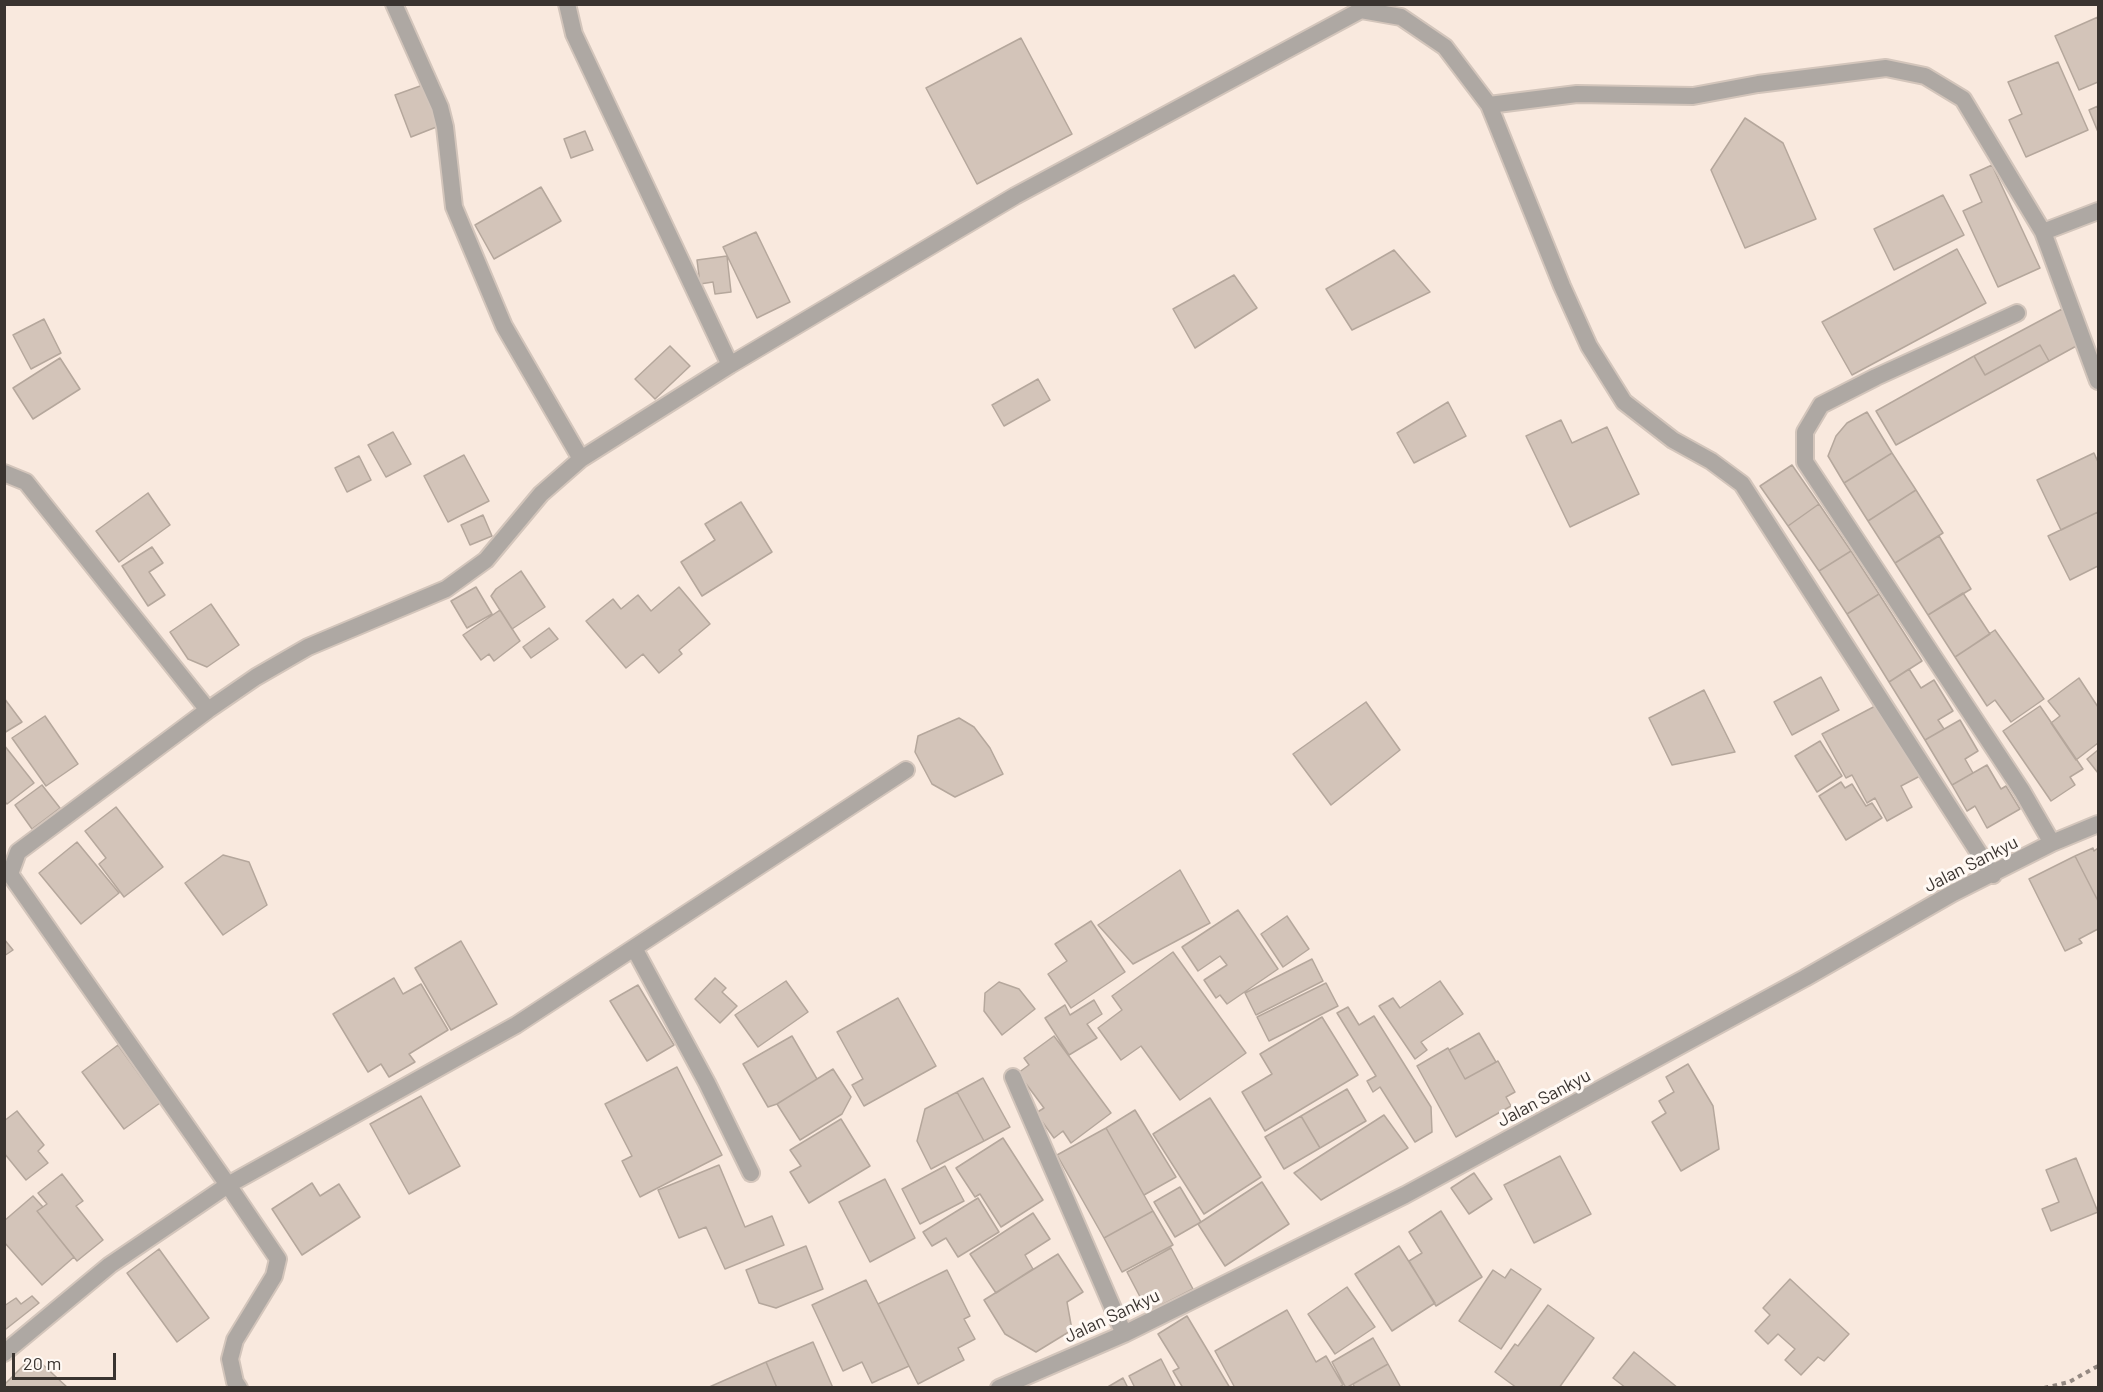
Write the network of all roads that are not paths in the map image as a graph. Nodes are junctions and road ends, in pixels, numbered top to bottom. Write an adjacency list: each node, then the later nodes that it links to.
1 (394, 4): 9 (street)
2 (567, 4): 7 (street)
3 (1489, 105): 5 (street); 7 (street); 15 (street)
4 (2098, 211): 5 (street)
5 (2043, 232): 8 (street)
6 (2017, 313): 14 (street)
7 (730, 365): 9 (street)
8 (2098, 381)
9 (581, 459): 11 (street)
10 (4, 473): 11 (street)
11 (208, 710): 19 (street)
12 (906, 770): 16 (street)
13 (2098, 824): 14 (street, Jalan Sankyu)
14 (2052, 843): 15 (street, Jalan Sankyu)
15 (1993, 875): 20 (street, Jalan Sankyu)
16 (634, 948): 18 (street); 19 (street)
17 (1013, 1077): 20 (street)
18 (751, 1173)
19 (228, 1185): 21 (street); 22 (street)
20 (1124, 1334): 23 (street, Jalan Sankyu)
21 (4, 1353)
22 (239, 1388)
23 (999, 1388)

